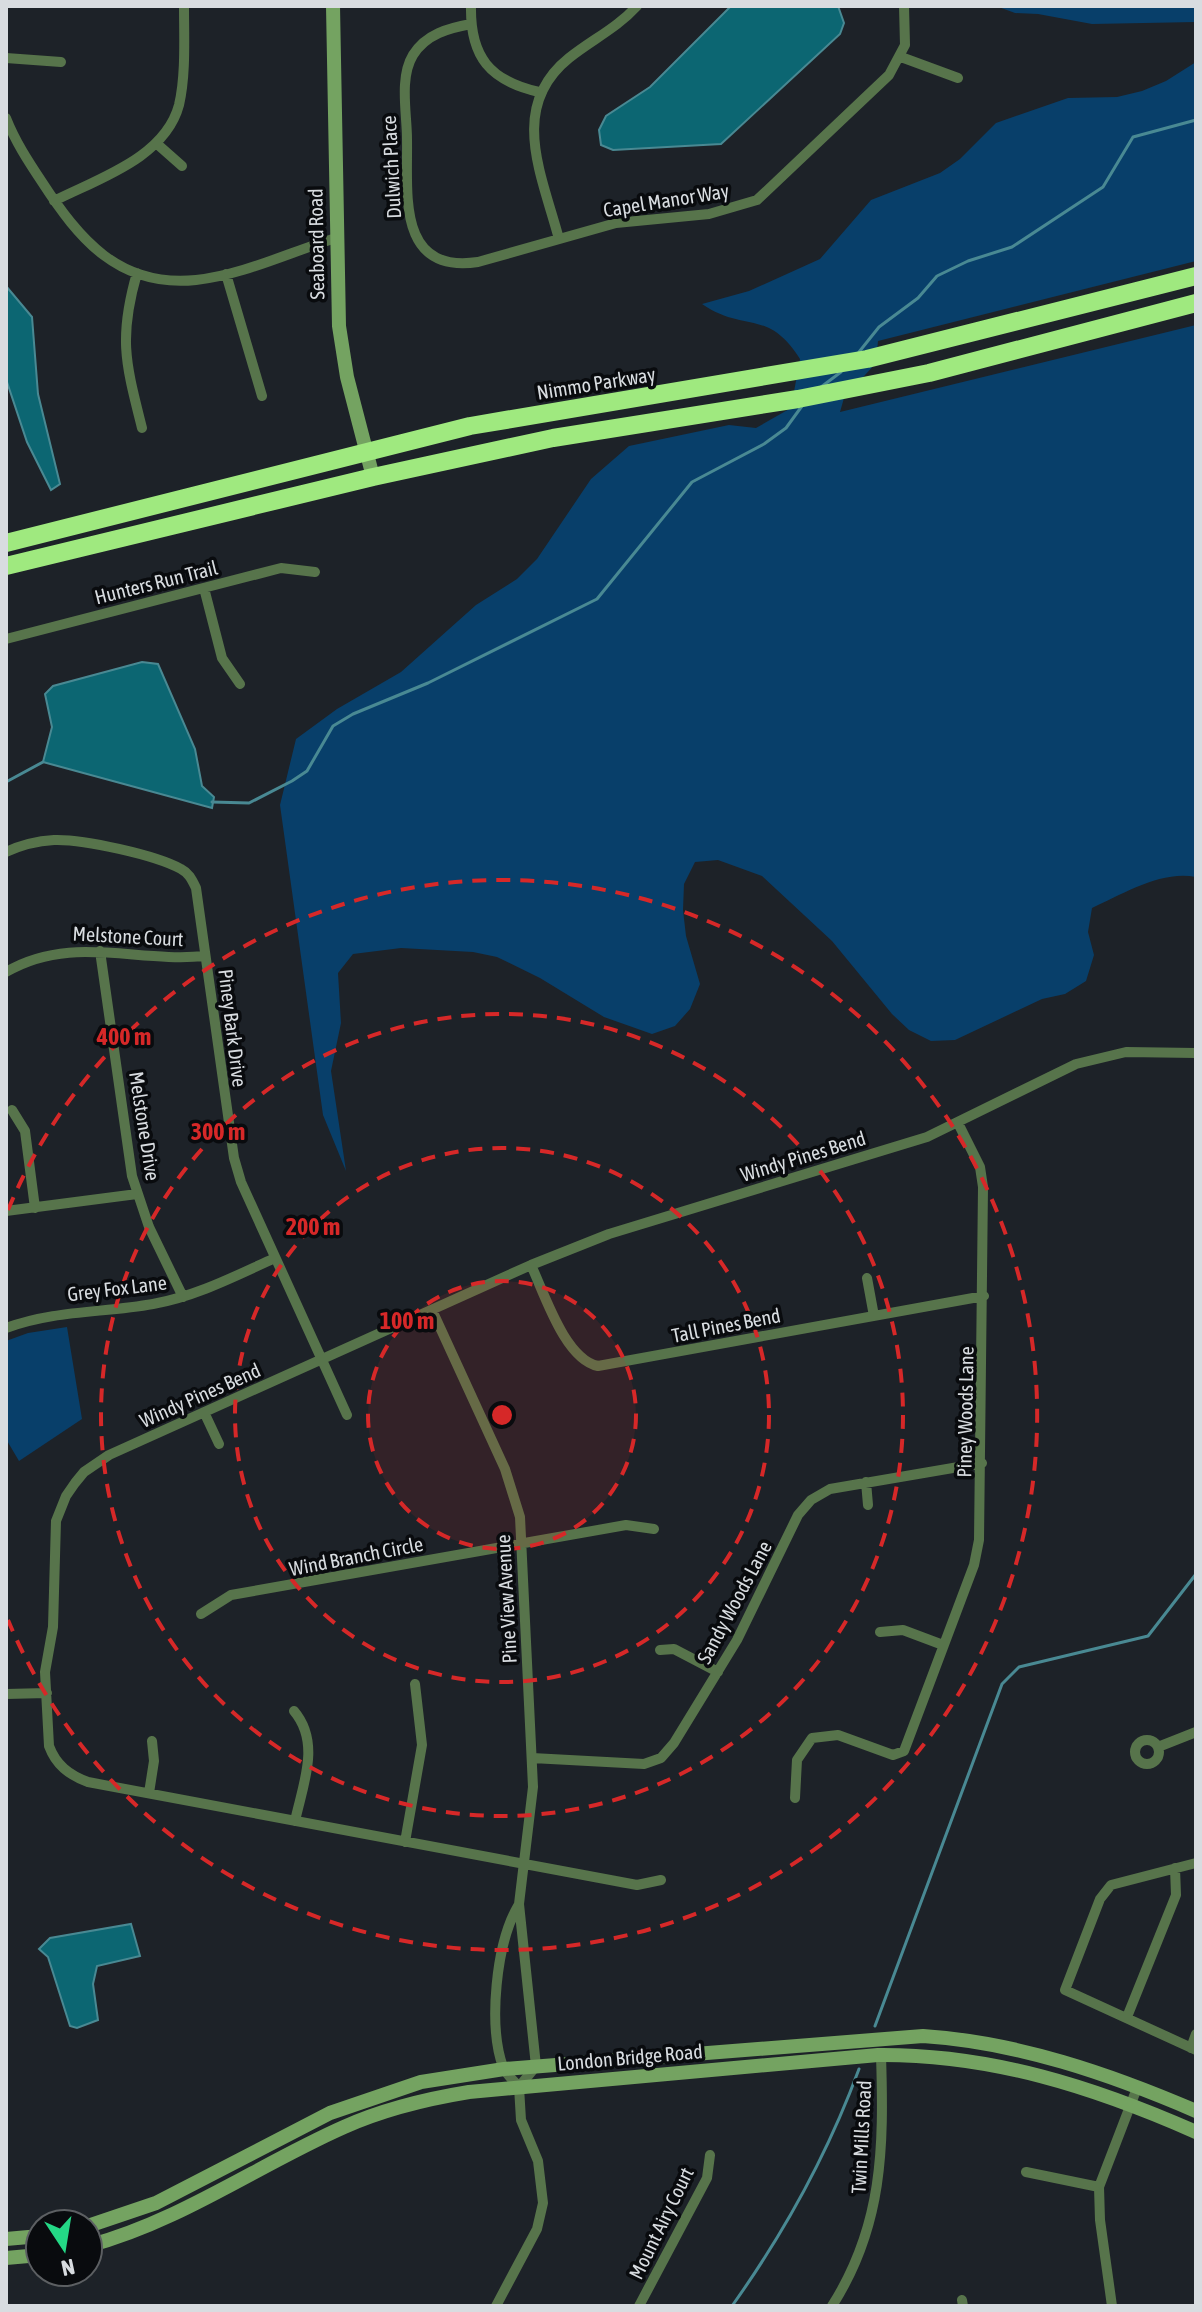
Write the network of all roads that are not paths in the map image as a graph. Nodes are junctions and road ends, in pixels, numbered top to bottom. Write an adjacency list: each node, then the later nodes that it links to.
1 (184, 6): 13 (street)
2 (333, 6): 16 (main road, Seaboard Road)
3 (471, 6): 6 (street)
4 (637, 6): 11 (street)
5 (904, 6): 7 (street)
6 (471, 24): 11 (street); 17 (street, Dulwich Place)
7 (901, 57): 10 (street); 17 (street, Capel Manor Way)
8 (6, 58): 9 (street)
9 (61, 62)
10 (958, 78)
11 (539, 92): 17 (street)
12 (6, 118): 15 (street)
13 (156, 143): 14 (street); 15 (street)
14 (182, 166)
15 (54, 201): 18 (street)
16 (336, 238): 19 (street); 24 (main road, Seaboard Road)
17 (559, 239)
18 (137, 273): 19 (street); 23 (street)
19 (226, 274): 22 (street)
20 (1196, 276): 24 (highway, Nimmo Parkway)
21 (1196, 303): 25 (highway)
22 (262, 396)
23 (142, 428)
24 (367, 451): 25 (main road, Seaboard Road); 26 (highway, Nimmo Parkway)
25 (373, 477): 27 (highway)
26 (6, 543)
27 (6, 566)
28 (315, 572): 29 (street, Hunters Run Trail)
29 (204, 588): 30 (street, Hunters Run Trail); 31 (street)
30 (6, 639)
31 (240, 684)
32 (6, 852): 34 (street, Piney Bark Drive)
33 (100, 951): 34 (street, Melstone Court); 35 (street, Melstone Court); 39 (street, Melstone Drive)
34 (205, 956): 42 (street, Piney Bark Drive)
35 (6, 972)
36 (1196, 1053): 38 (street, Windy Pines Bend)
37 (12, 1110): 40 (street)
38 (958, 1123): 43 (street, Windy Pines Bend); 45 (street, Piney Woods Lane)
39 (137, 1194): 40 (street); 46 (street, Melstone Drive)
40 (35, 1208): 41 (street)
41 (6, 1211)
42 (275, 1258): 46 (street, Grey Fox Lane); 50 (street, Piney Bark Drive)
43 (531, 1265): 47 (street, Windy Pines Bend); 48 (street, Tall Pines Bend)
44 (867, 1278): 48 (street)
45 (984, 1296): 48 (street, Tall Pines Bend); 54 (street, Piney Woods Lane)
46 (183, 1297): 49 (street, Grey Fox Lane)
47 (432, 1310): 50 (street, Windy Pines Bend); 58 (street, Pine View Avenue)
48 (874, 1316)
49 (6, 1328)
50 (322, 1360): 51 (street, Windy Pines Bend); 52 (street, Piney Bark Drive)
51 (204, 1412): 53 (street); 65 (street, Windy Pines Bend)
52 (347, 1415)
53 (219, 1444)
54 (982, 1463): 55 (street, Sandy Woods Lane); 61 (street, Piney Woods Lane)
55 (866, 1482): 56 (street); 63 (street, Sandy Woods Lane)
56 (868, 1505)
57 (654, 1529): 58 (street, Wind Branch Circle)
58 (522, 1543): 59 (street, Wind Branch Circle); 71 (street, Pine View Avenue)
59 (201, 1614)
60 (880, 1632): 61 (street)
61 (943, 1645): 73 (street, Piney Woods Lane)
62 (660, 1650): 63 (street)
63 (718, 1672): 71 (street, Sandy Woods Lane)
64 (415, 1684): 75 (street)
65 (47, 1693): 66 (street); 72 (street, Windy Pines Bend)
66 (6, 1694)
67 (294, 1711): 74 (street)
68 (1196, 1732): 70 (street)
69 (152, 1741): 72 (street)
70 (1158, 1747)
71 (532, 1758): 77 (street, Pine View Avenue)
72 (149, 1793): 74 (street, Windy Pines Bend)
73 (795, 1798)
74 (295, 1821): 75 (street, Windy Pines Bend)
75 (405, 1842): 77 (street, Windy Pines Bend)
76 (1196, 1863): 78 (street)
77 (523, 1865): 79 (street, Windy Pines Bend); 80 (street, Pine View Avenue)
78 (1175, 1868): 81 (street); 81 (street)
79 (661, 1880)
80 (519, 1904): 85 (street, Pine View Avenue); 86 (street, Pine View Avenue)
81 (1127, 2017): 83 (street)
82 (1196, 2034): 83 (street)
83 (1193, 2049)
84 (881, 2055): 87 (main road, London Bridge Road); 89 (main road, London Bridge Road); 99 (street, Twin Mills Road)
85 (536, 2066): 86 (main road, London Bridge Road); 87 (street); 88 (main road, London Bridge Road)
86 (504, 2069): 87 (street); 95 (main road, London Bridge Road)
87 (519, 2087): 96 (main road, London Bridge Road); 97 (street)
88 (1137, 2088): 89 (street); 90 (main road, London Bridge Road)
89 (1131, 2104): 91 (main road, London Bridge Road); 94 (street)
90 (1196, 2111)
91 (1196, 2132)
92 (710, 2155): 98 (street, Mount Airy Court)
93 (1026, 2172): 94 (street)
94 (1099, 2187): 100 (street)
95 (104, 2221)
96 (104, 2240)
97 (496, 2306)
98 (639, 2306)
99 (832, 2306)
100 (1112, 2306)

